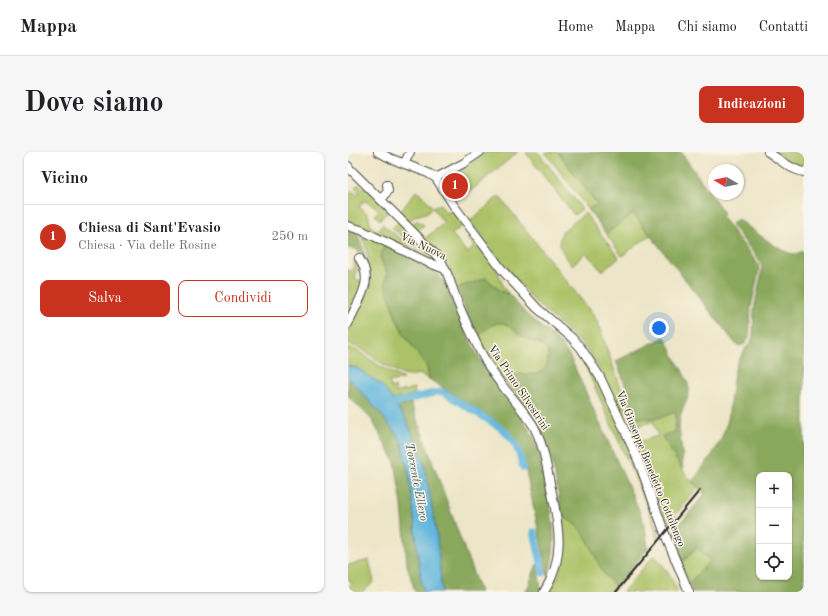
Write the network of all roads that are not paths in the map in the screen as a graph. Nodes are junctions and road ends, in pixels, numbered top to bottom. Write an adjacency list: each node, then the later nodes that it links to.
1 (378, 152): 5 (street)
2 (410, 152): 5 (street)
3 (480, 152): 8 (street)
4 (768, 152): 7 (street)
5 (404, 164): 8 (street)
6 (349, 168): 10 (street, Via Nuova)
7 (804, 172)
8 (436, 178): 16 (street, Via Giuseppe Benedetto Cottolengo)
9 (388, 185): 10 (street)
10 (381, 200): 13 (street, Via Nuova)
11 (348, 226): 13 (street, Via Nuova)
12 (359, 258): 14 (street)
13 (445, 269): 15 (street, Via Primo Silvestrini)
14 (348, 324)
15 (544, 592)
16 (689, 592)

